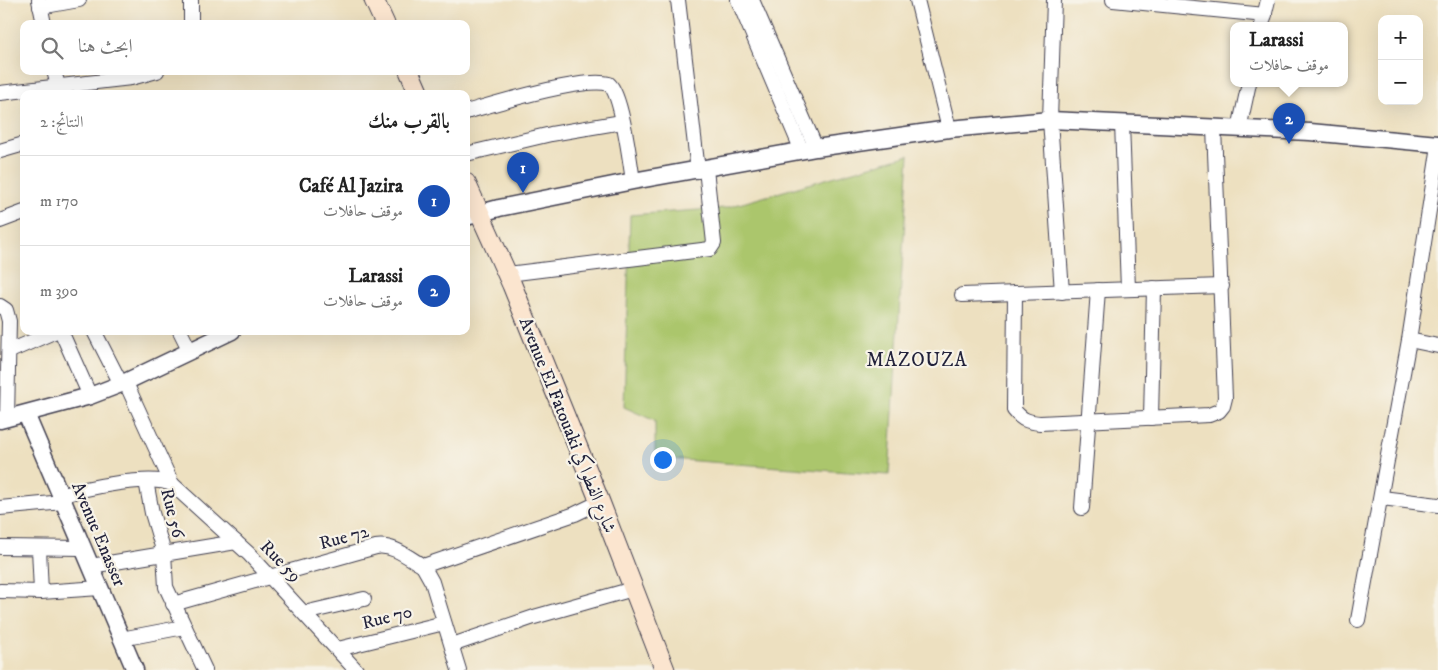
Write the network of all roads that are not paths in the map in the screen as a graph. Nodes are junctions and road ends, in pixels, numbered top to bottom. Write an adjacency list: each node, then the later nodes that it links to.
1 (79, 0): 11 (street)
2 (191, 0): 13 (street)
3 (374, 0): 14 (main road)
4 (678, 0): 37 (street)
5 (738, 0): 33 (street)
6 (752, 0): 33 (street)
7 (917, 0): 29 (street)
8 (1054, 0): 25 (street)
9 (1113, 0): 15 (street)
10 (1268, 0): 15 (street)
11 (39, 3): 12 (street)
12 (43, 20)
13 (191, 20)
14 (384, 20)
15 (1264, 20)
16 (55, 75): 20 (street)
17 (142, 75): 20 (street)
18 (411, 75): 21 (main road)
19 (1248, 87): 30 (street)
20 (59, 90)
21 (418, 90)
22 (20, 92): 23 (street)
23 (0, 93)
24 (470, 111): 26 (street)
25 (1050, 120): 27 (street); 29 (street); 48 (street)
26 (622, 122): 36 (street); 38 (street)
27 (1122, 123): 28 (street); 46 (street)
28 (1214, 128): 30 (street); 44 (street)
29 (950, 129): 33 (street)
30 (1239, 129): 31 (street)
31 (1438, 144)
32 (20, 145): 34 (street)
33 (809, 149): 37 (street)
34 (0, 151)
35 (1438, 152): 57 (street)
36 (470, 153)
37 (702, 170): 38 (street); 43 (street)
38 (632, 181): 41 (street)
39 (470, 199): 41 (main road, Avenue El Fatouaki شارع الفطواكي)
40 (20, 214): 42 (street)
41 (474, 215): 43 (main road, Avenue El Fatouaki شارع الفطواكي)
42 (0, 221)
43 (508, 274): 71 (main road, Avenue El Fatouaki شارع الفطواكي)
44 (1222, 286): 45 (street); 64 (street)
45 (1154, 288): 46 (street); 64 (street)
46 (1128, 289): 47 (street)
47 (1098, 290): 48 (street); 66 (street)
48 (1062, 292): 49 (street)
49 (1015, 293): 50 (street); 66 (street)
50 (962, 295)
51 (0, 306): 59 (street)
52 (47, 335): 59 (street)
53 (63, 335): 62 (street)
54 (96, 335): 61 (street)
55 (182, 335): 60 (street)
56 (224, 335): 60 (street)
57 (1410, 340): 58 (street); 69 (street)
58 (1438, 346)
59 (10, 351): 65 (street)
60 (190, 351): 61 (street)
61 (123, 384): 62 (street); 68 (street)
62 (90, 396): 63 (street)
63 (26, 414): 65 (street); 70 (street, Avenue Enasser)
64 (1152, 418): 66 (street)
65 (4, 419)
66 (1089, 420): 74 (street)
67 (146, 481): 68 (street); 70 (street); 79 (street, Rue 56)
68 (172, 484): 75 (street, Rue 59)
69 (1382, 498): 72 (street); 90 (street)
70 (62, 499): 73 (street); 78 (street, Avenue Enasser)
71 (600, 502): 81 (street); 84 (main road, Avenue El Fatouaki شارع الفطواكي)
72 (1438, 505)
73 (0, 508)
74 (1082, 508)
75 (236, 542): 79 (street); 82 (street, Rue 59)
76 (0, 547): 77 (street)
77 (39, 548): 78 (street); 86 (street)
78 (83, 548): 80 (street, Avenue Enasser)
79 (164, 553): 80 (street); 88 (street, Rue 56)
80 (91, 566): 83 (street, Avenue Enasser)
81 (423, 566): 82 (street, Rue 72); 91 (street)
82 (270, 576): 88 (street, Rue 72); 89 (street, Rue 59)
83 (100, 588): 86 (street); 93 (street, Avenue Enasser)
84 (633, 589): 94 (street); 100 (main road, Avenue El Fatouaki شارع الفطواكي)
85 (0, 592): 86 (street)
86 (40, 592)
87 (364, 599): 89 (street)
88 (173, 604): 92 (street, Rue 56)
89 (304, 613): 95 (street, Rue 59)
90 (1358, 620)
91 (444, 623): 94 (street); 95 (street, Rue 70)
92 (184, 627): 93 (street); 97 (street, Rue 56)
93 (122, 639): 96 (street, Avenue Enasser)
94 (452, 645): 99 (street)
95 (338, 649): 98 (street, Rue 59)
96 (135, 670)
97 (205, 670)
98 (356, 670)
99 (459, 670)
100 (665, 670)

